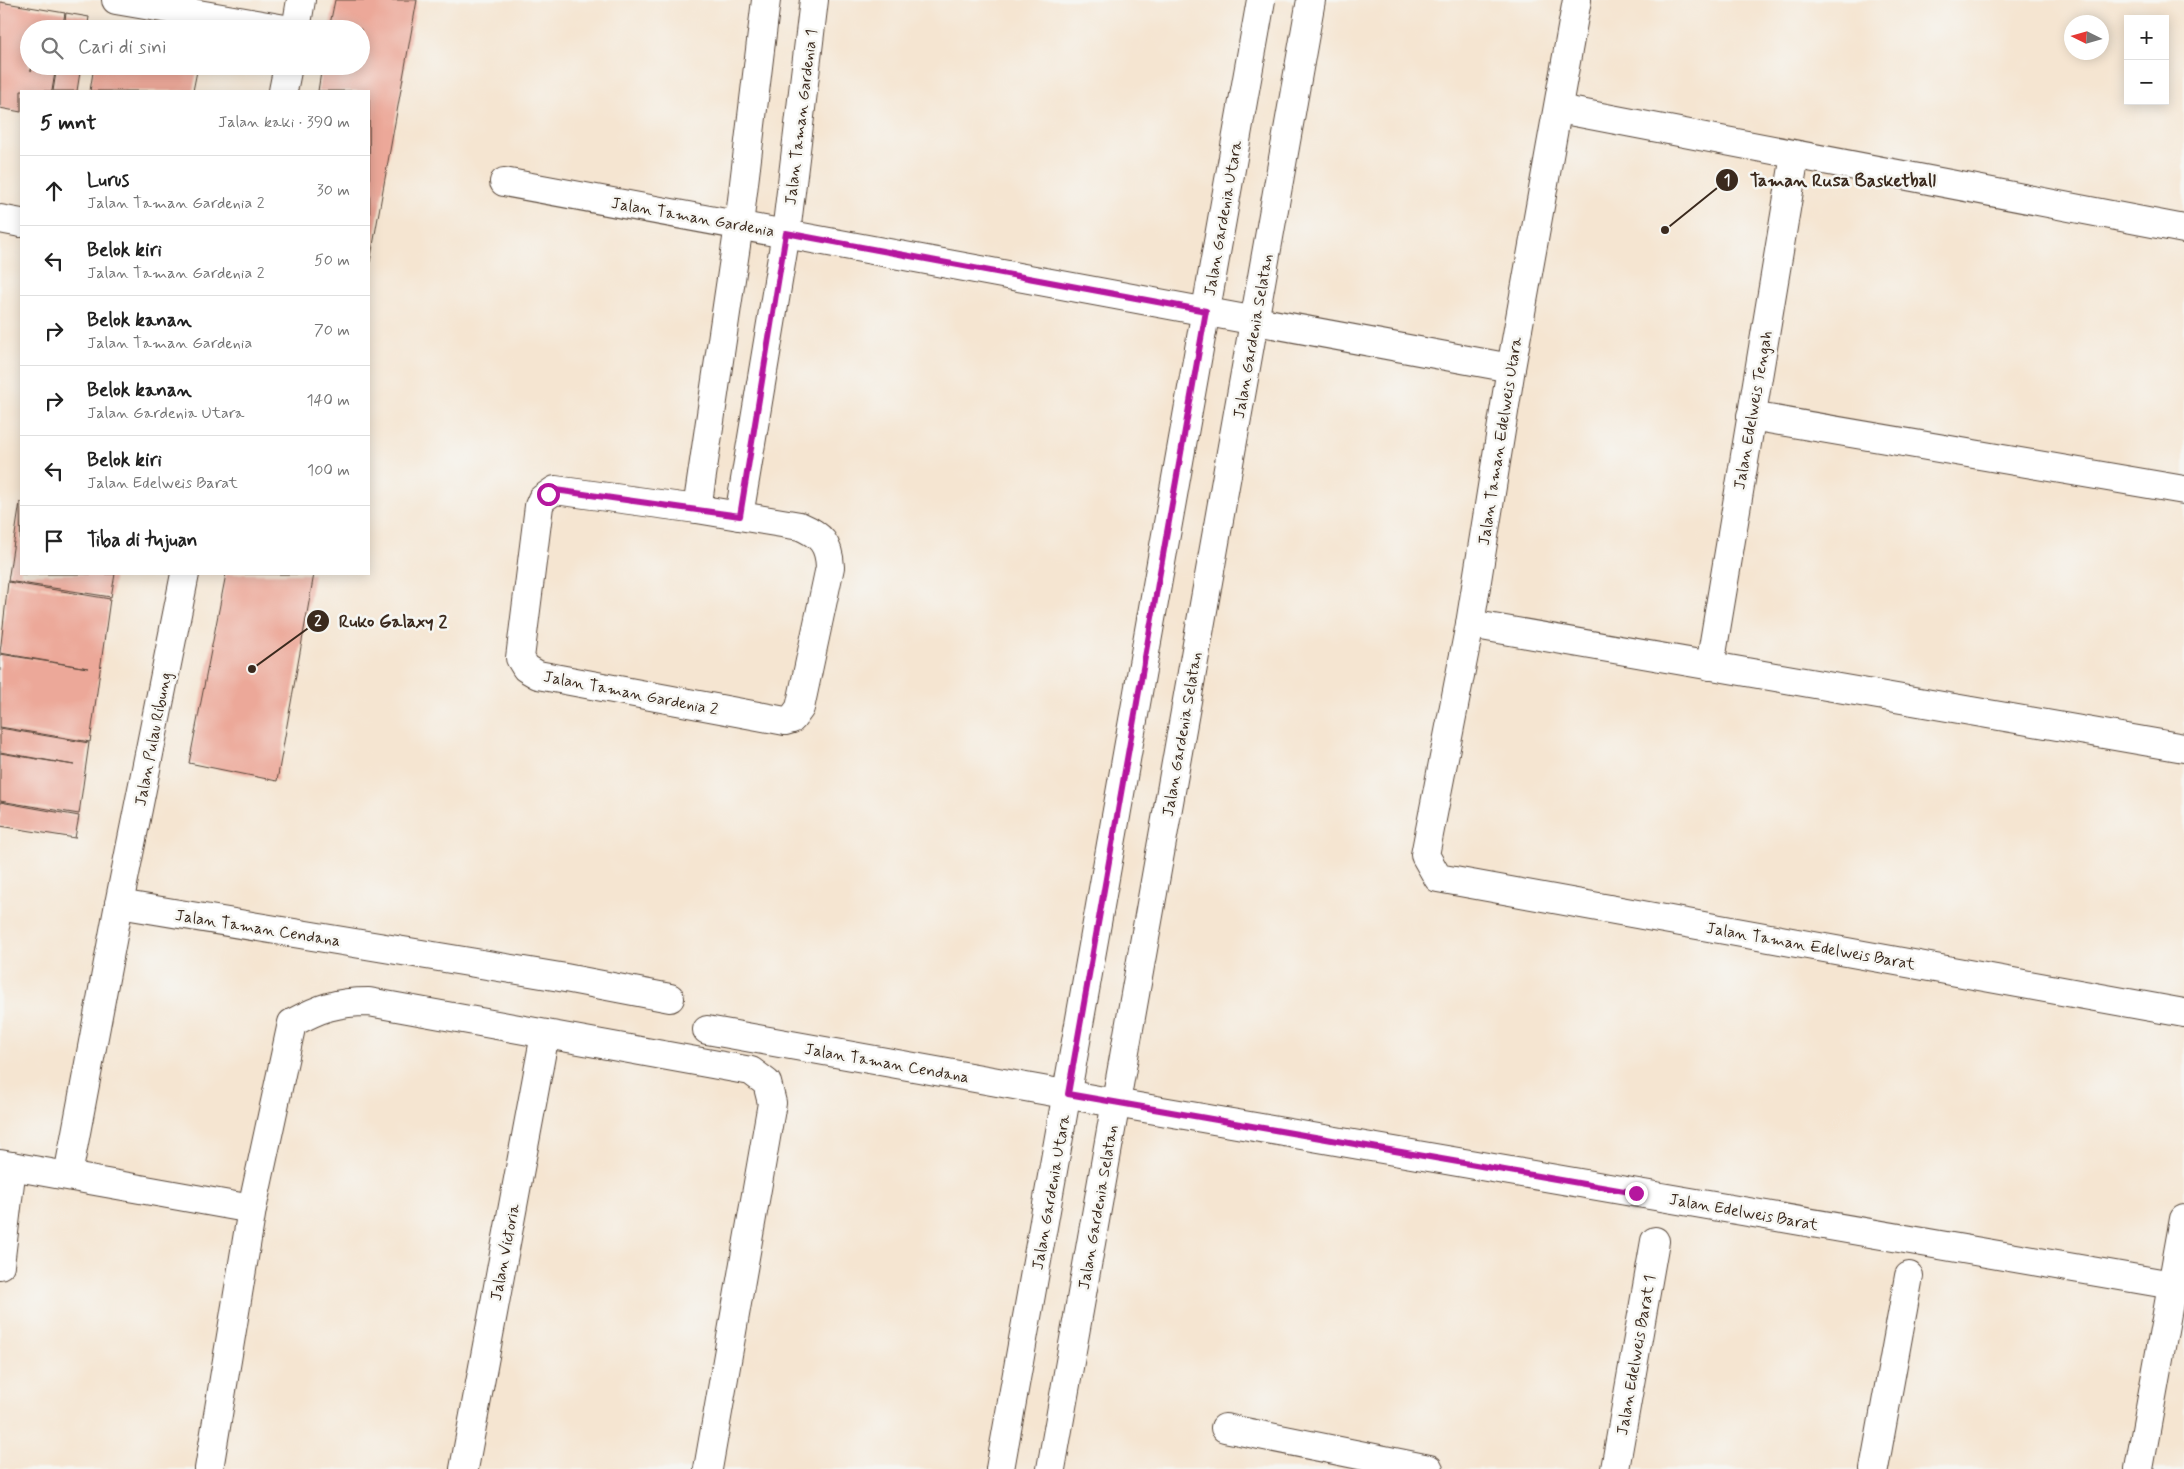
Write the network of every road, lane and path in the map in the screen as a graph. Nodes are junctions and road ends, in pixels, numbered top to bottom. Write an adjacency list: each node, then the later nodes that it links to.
1 (116, 0): 8 (street)
2 (301, 0): 9 (street)
3 (766, 0): 17 (street)
4 (814, 0): 19 (street, Jalan Taman Gardenia 1)
5 (1262, 0): 20 (street, Jalan Gardenia Utara)
6 (1311, 0): 21 (street, Jalan Gardenia Selatan)
7 (1577, 0): 12 (street, Jalan Taman Edelweis Utara)
8 (233, 20)
9 (298, 20)
10 (286, 75): 11 (street)
11 (283, 90)
12 (1558, 109): 13 (street); 22 (street, Jalan Taman Edelweis Utara)
13 (1796, 155): 18 (street); 23 (street, Jalan Edelweis Tengah)
14 (504, 182): 17 (street, Jalan Taman Gardenia)
15 (0, 220): 16 (street)
16 (20, 223)
17 (739, 225): 19 (street, Jalan Taman Gardenia); 25 (street)
18 (2184, 229)
19 (786, 233): 20 (street, Jalan Taman Gardenia); 26 (street)
20 (1206, 311): 21 (street, Jalan Taman Gardenia); 37 (street, Jalan Gardenia Utara)
21 (1255, 320): 22 (street, Jalan Taman Gardenia); 38 (street, Jalan Gardenia Selatan)
22 (1511, 368): 28 (street, Jalan Taman Edelweis Utara)
23 (1751, 416): 24 (street); 29 (street, Jalan Edelweis Tengah)
24 (2184, 490)
25 (697, 509): 26 (street, Jalan Taman Gardenia 2); 26 (street, Jalan Taman Gardenia 2)
26 (740, 516)
27 (186, 575): 32 (street, Jalan Pulau Ribung)
28 (1470, 624): 29 (street); 31 (street, Jalan Taman Edelweis Utara)
29 (1710, 666): 30 (street)
30 (2184, 748)
31 (1438, 878): 34 (street, Jalan Taman Edelweis Barat)
32 (118, 904): 33 (street, Jalan Taman Cendana); 40 (street)
33 (670, 998)
34 (2184, 1013)
35 (707, 1030): 37 (street, Jalan Taman Cendana)
36 (545, 1034): 41 (street); 49 (street, Jalan Victoria); 50 (street)
37 (1068, 1094): 38 (street, Jalan Edelweis Barat); 51 (street, Jalan Gardenia Utara)
38 (1115, 1103): 46 (street, Jalan Edelweis Barat); 52 (street, Jalan Gardenia Selatan)
39 (6, 1165): 40 (street); 44 (street)
40 (68, 1175): 41 (street)
41 (252, 1209): 48 (street)
42 (2184, 1219): 46 (street)
43 (1655, 1241): 54 (street, Jalan Edelweis Barat 1)
44 (0, 1265)
45 (1909, 1276): 55 (street)
46 (2178, 1286): 56 (street)
47 (1225, 1428): 53 (street)
48 (209, 1469)
49 (464, 1469)
50 (708, 1469)
51 (1000, 1469)
52 (1051, 1469)
53 (1430, 1469)
54 (1615, 1469)
55 (1874, 1469)
56 (2139, 1469)

